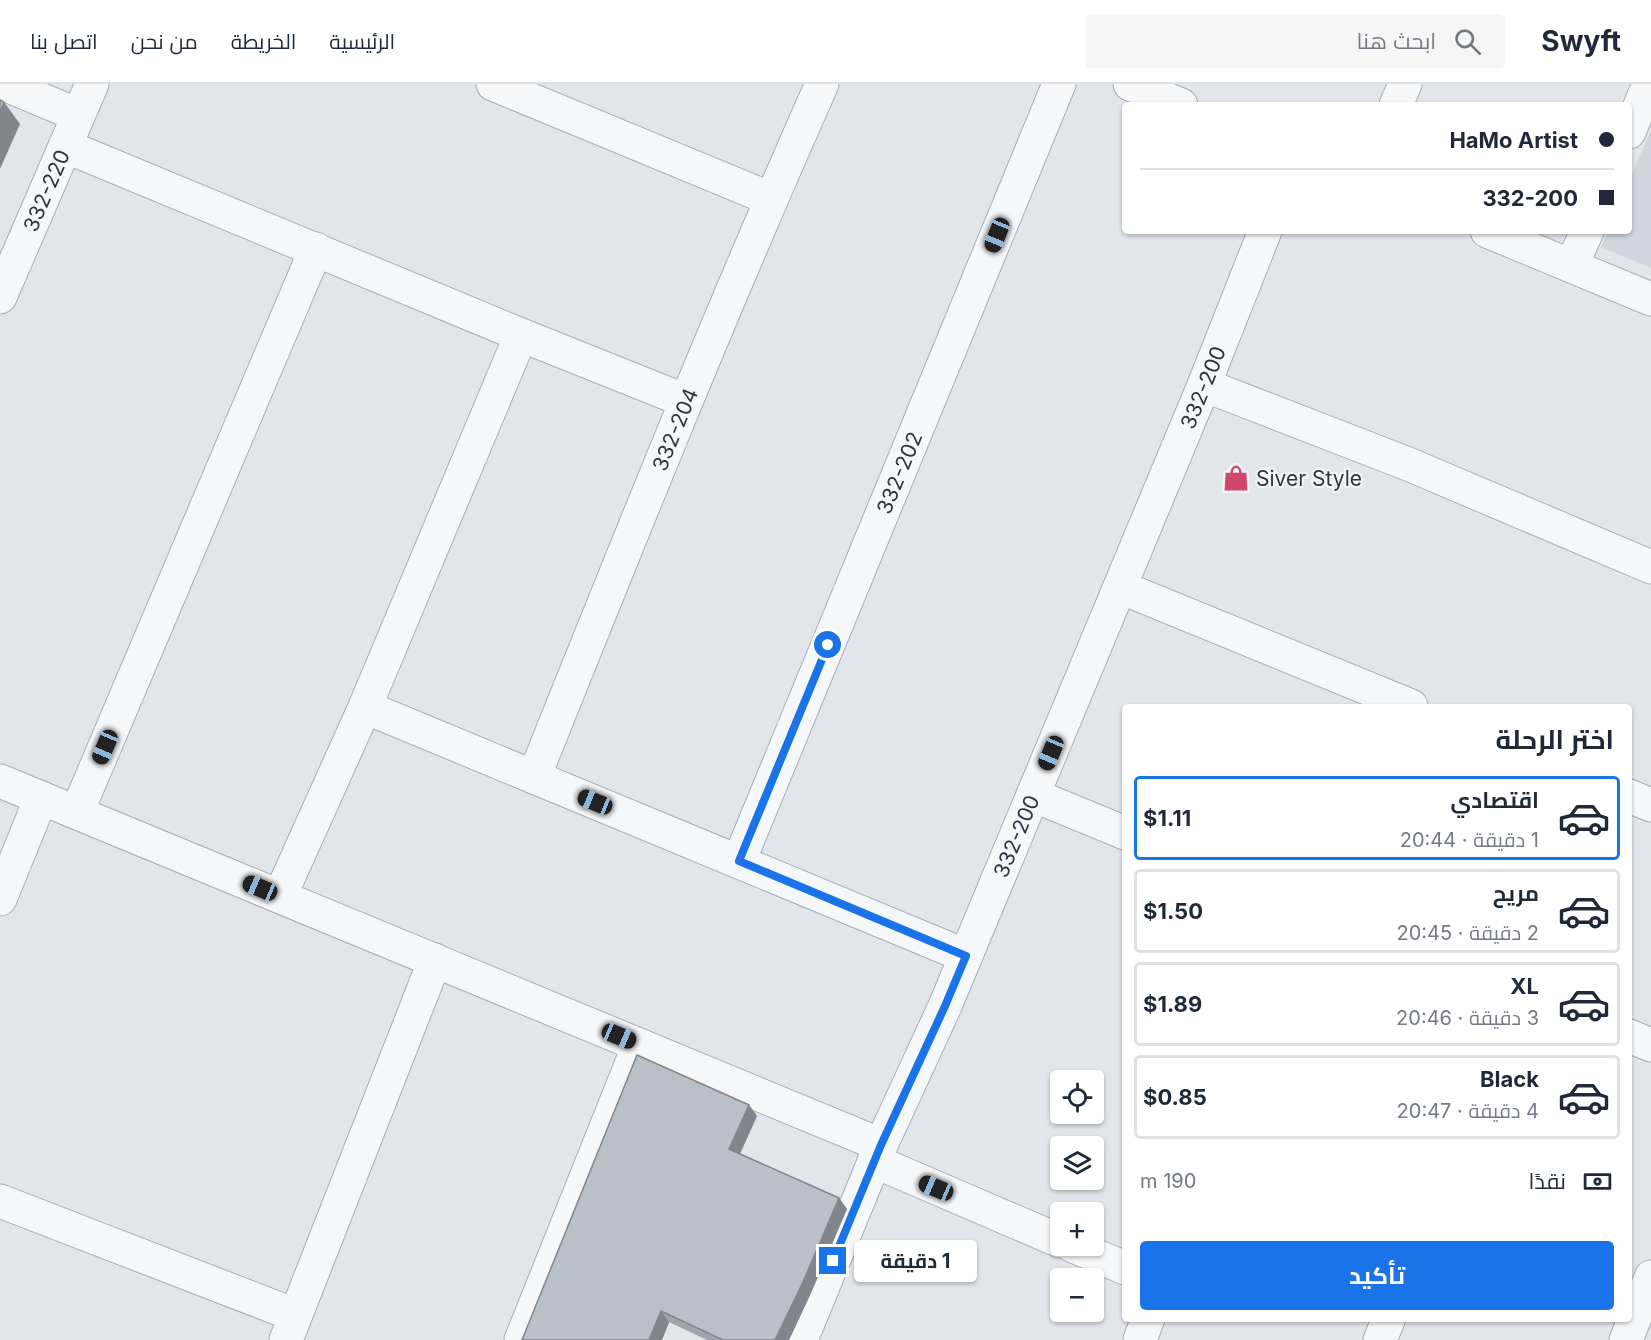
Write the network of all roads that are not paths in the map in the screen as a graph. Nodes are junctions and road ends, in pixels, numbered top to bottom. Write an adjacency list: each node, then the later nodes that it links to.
1 (4, 84): 9 (street)
2 (92, 84): 9 (street, 332-220)
3 (493, 84): 12 (street)
4 (822, 84): 12 (street, 332-204)
5 (1059, 84): 35 (street, 332-202)
6 (1405, 84): 8 (street)
7 (1649, 84): 10 (street)
8 (1397, 102)
9 (78, 115): 11 (street, 332-220)
10 (1632, 125)
11 (65, 146): 16 (street); 18 (street, 332-220)
12 (771, 199): 22 (street, 332-204)
13 (1264, 234): 21 (street, 332-200)
14 (1494, 234): 17 (street)
15 (1586, 234): 17 (street)
16 (315, 249): 20 (street); 33 (street)
17 (1572, 265): 19 (street)
18 (0, 297)
19 (1651, 299)
20 (521, 335): 22 (street); 26 (street)
21 (1204, 385): 23 (street); 24 (street, 332-200)
22 (686, 401): 27 (street, 332-204)
23 (1651, 567)
24 (1120, 587): 25 (street); 29 (street, 332-200)
25 (1406, 704)
26 (365, 707): 27 (street); 36 (street)
27 (534, 777): 35 (street)
28 (0, 781): 31 (street)
29 (1033, 795): 34 (street); 38 (street, 332-200)
30 (1632, 797): 32 (street)
31 (41, 798): 33 (street); 37 (street)
32 (1651, 805)
33 (77, 813): 36 (street)
34 (1122, 831)
35 (739, 861): 38 (street)
36 (280, 896): 39 (street)
37 (0, 899)
38 (966, 956): 43 (street, 332-200)
39 (435, 960): 41 (street); 51 (street)
40 (1632, 1037): 42 (street)
41 (639, 1045): 43 (street); 52 (street)
42 (1651, 1045)
43 (878, 1153): 45 (street); 53 (street, 332-200)
44 (0, 1201): 51 (street)
45 (1050, 1236)
46 (1097, 1256): 47 (street)
47 (1122, 1267)
48 (1651, 1277): 56 (street)
49 (1147, 1322): 54 (street)
50 (1387, 1322): 55 (street)
51 (291, 1328)
52 (521, 1340)
53 (801, 1340)
54 (1140, 1340)
55 (1380, 1340)
56 (1626, 1340)

